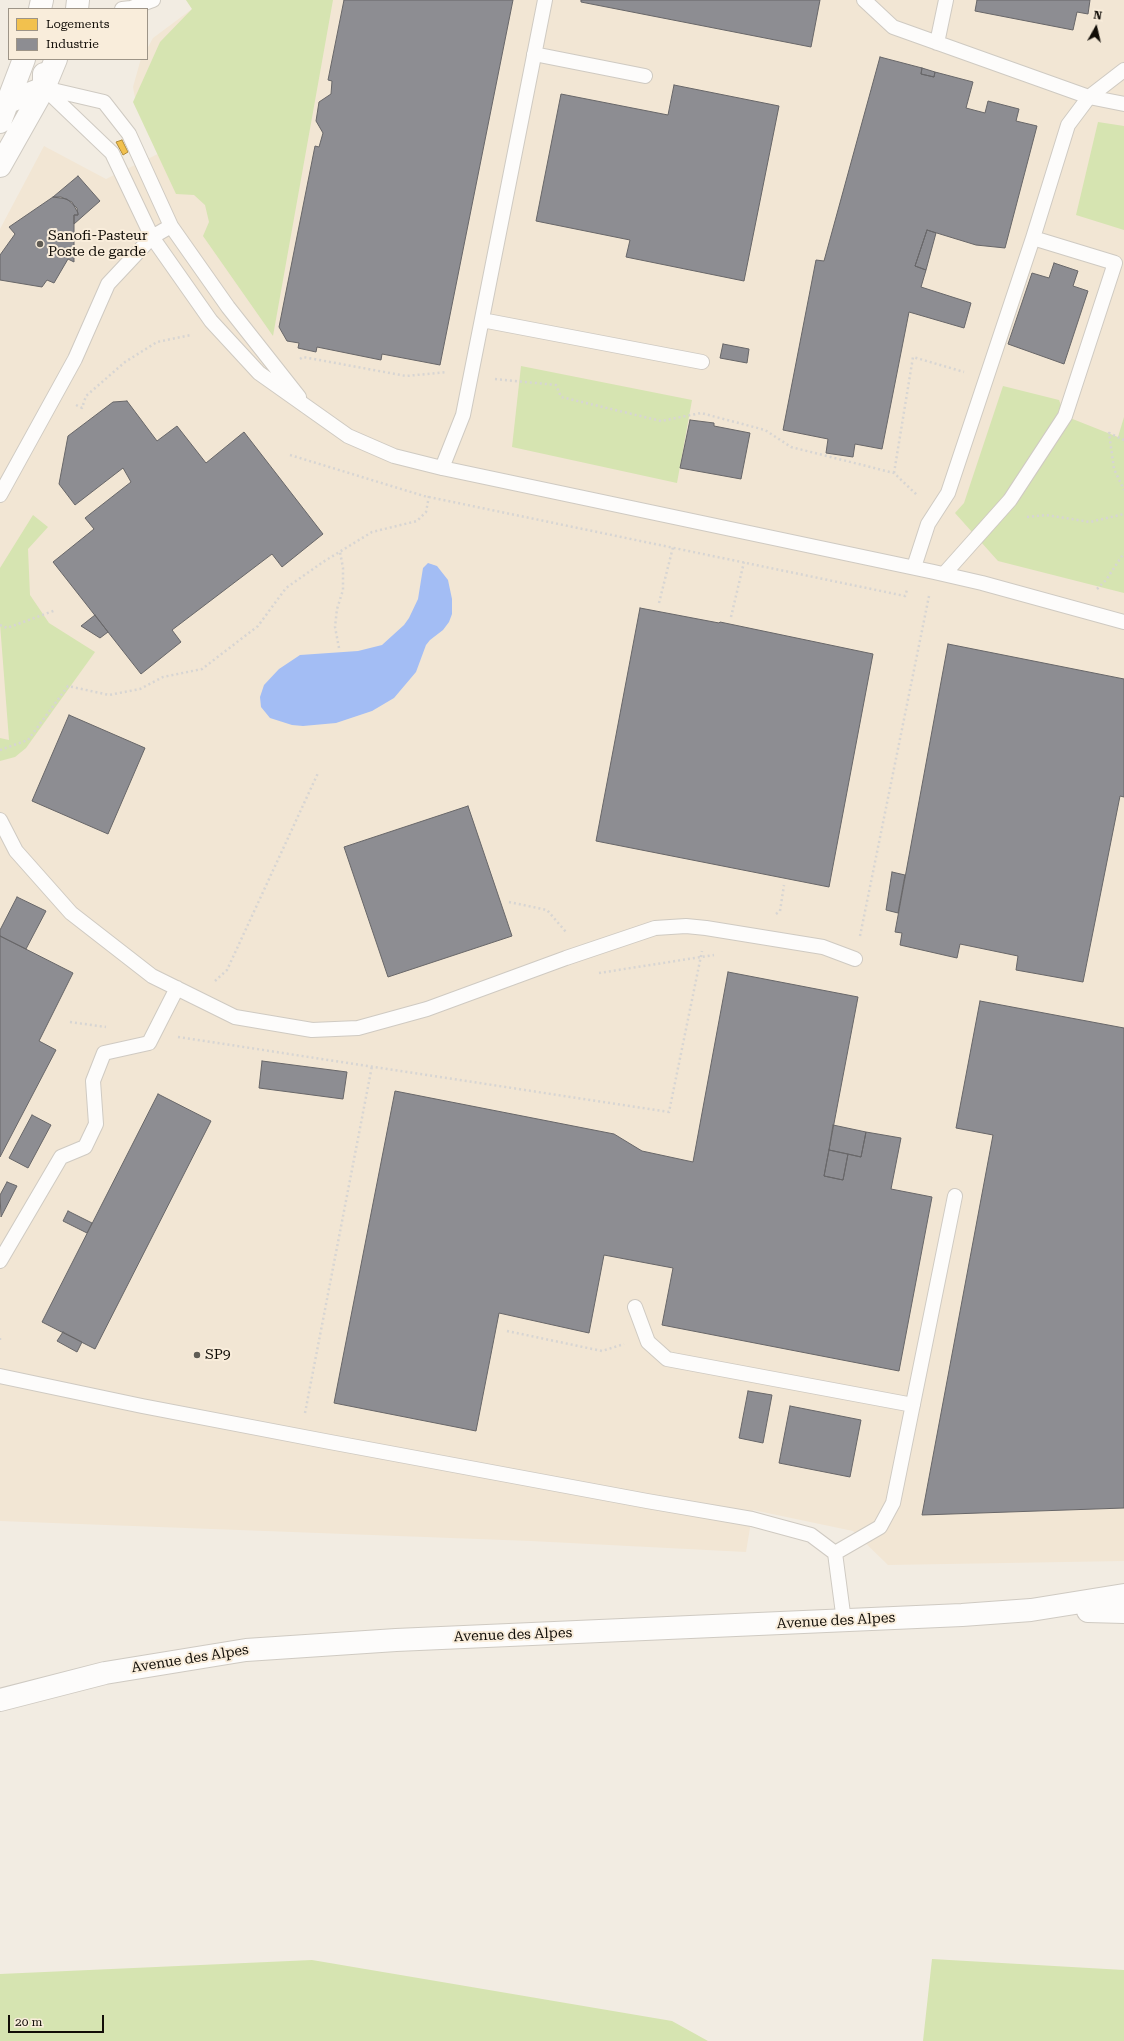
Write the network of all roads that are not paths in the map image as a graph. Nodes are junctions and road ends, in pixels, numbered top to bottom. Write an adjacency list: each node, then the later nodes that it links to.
1 (153, 0): 5 (lane)
2 (545, 0): 7 (lane)
3 (864, 0): 6 (lane)
4 (946, 0): 6 (lane)
5 (131, 8)
6 (938, 43): 14 (lane)
7 (534, 54): 12 (lane); 22 (lane)
8 (24, 60): 15 (main road)
9 (45, 60): 13 (main road)
10 (56, 60): 13 (main road)
11 (1124, 70): 14 (lane)
12 (645, 76)
13 (44, 88): 15 (main road); 18 (main road); 19 (lane); 20 (lane)
14 (1089, 97): 16 (lane); 21 (lane)
15 (8, 102): 17 (main road)
16 (1124, 104)
17 (0, 122)
18 (0, 166)
19 (171, 226): 20 (lane); 24 (lane)
20 (152, 237): 24 (lane); 26 (lane)
21 (1033, 238): 27 (lane); 28 (lane)
22 (482, 320): 23 (lane); 25 (lane)
23 (702, 362)
24 (309, 410): 25 (lane)
25 (442, 468): 27 (lane)
26 (0, 495)
27 (914, 567): 28 (lane)
28 (939, 573): 29 (lane)
29 (1124, 622)
30 (0, 820): 32 (lane)
31 (855, 959): 32 (lane)
32 (177, 988): 34 (lane)
33 (955, 1196): 37 (lane)
34 (0, 1261)
35 (635, 1307): 37 (lane)
36 (0, 1376): 38 (lane)
37 (913, 1405): 38 (lane)
38 (835, 1553): 42 (lane)
39 (1124, 1595): 40 (main road, Avenue des Alpes)
40 (1031, 1610): 41 (main road, Avenue des Alpes); 42 (main road, Avenue des Alpes)
41 (1124, 1612)
42 (844, 1621): 43 (main road, Avenue des Alpes)
43 (0, 1700)

